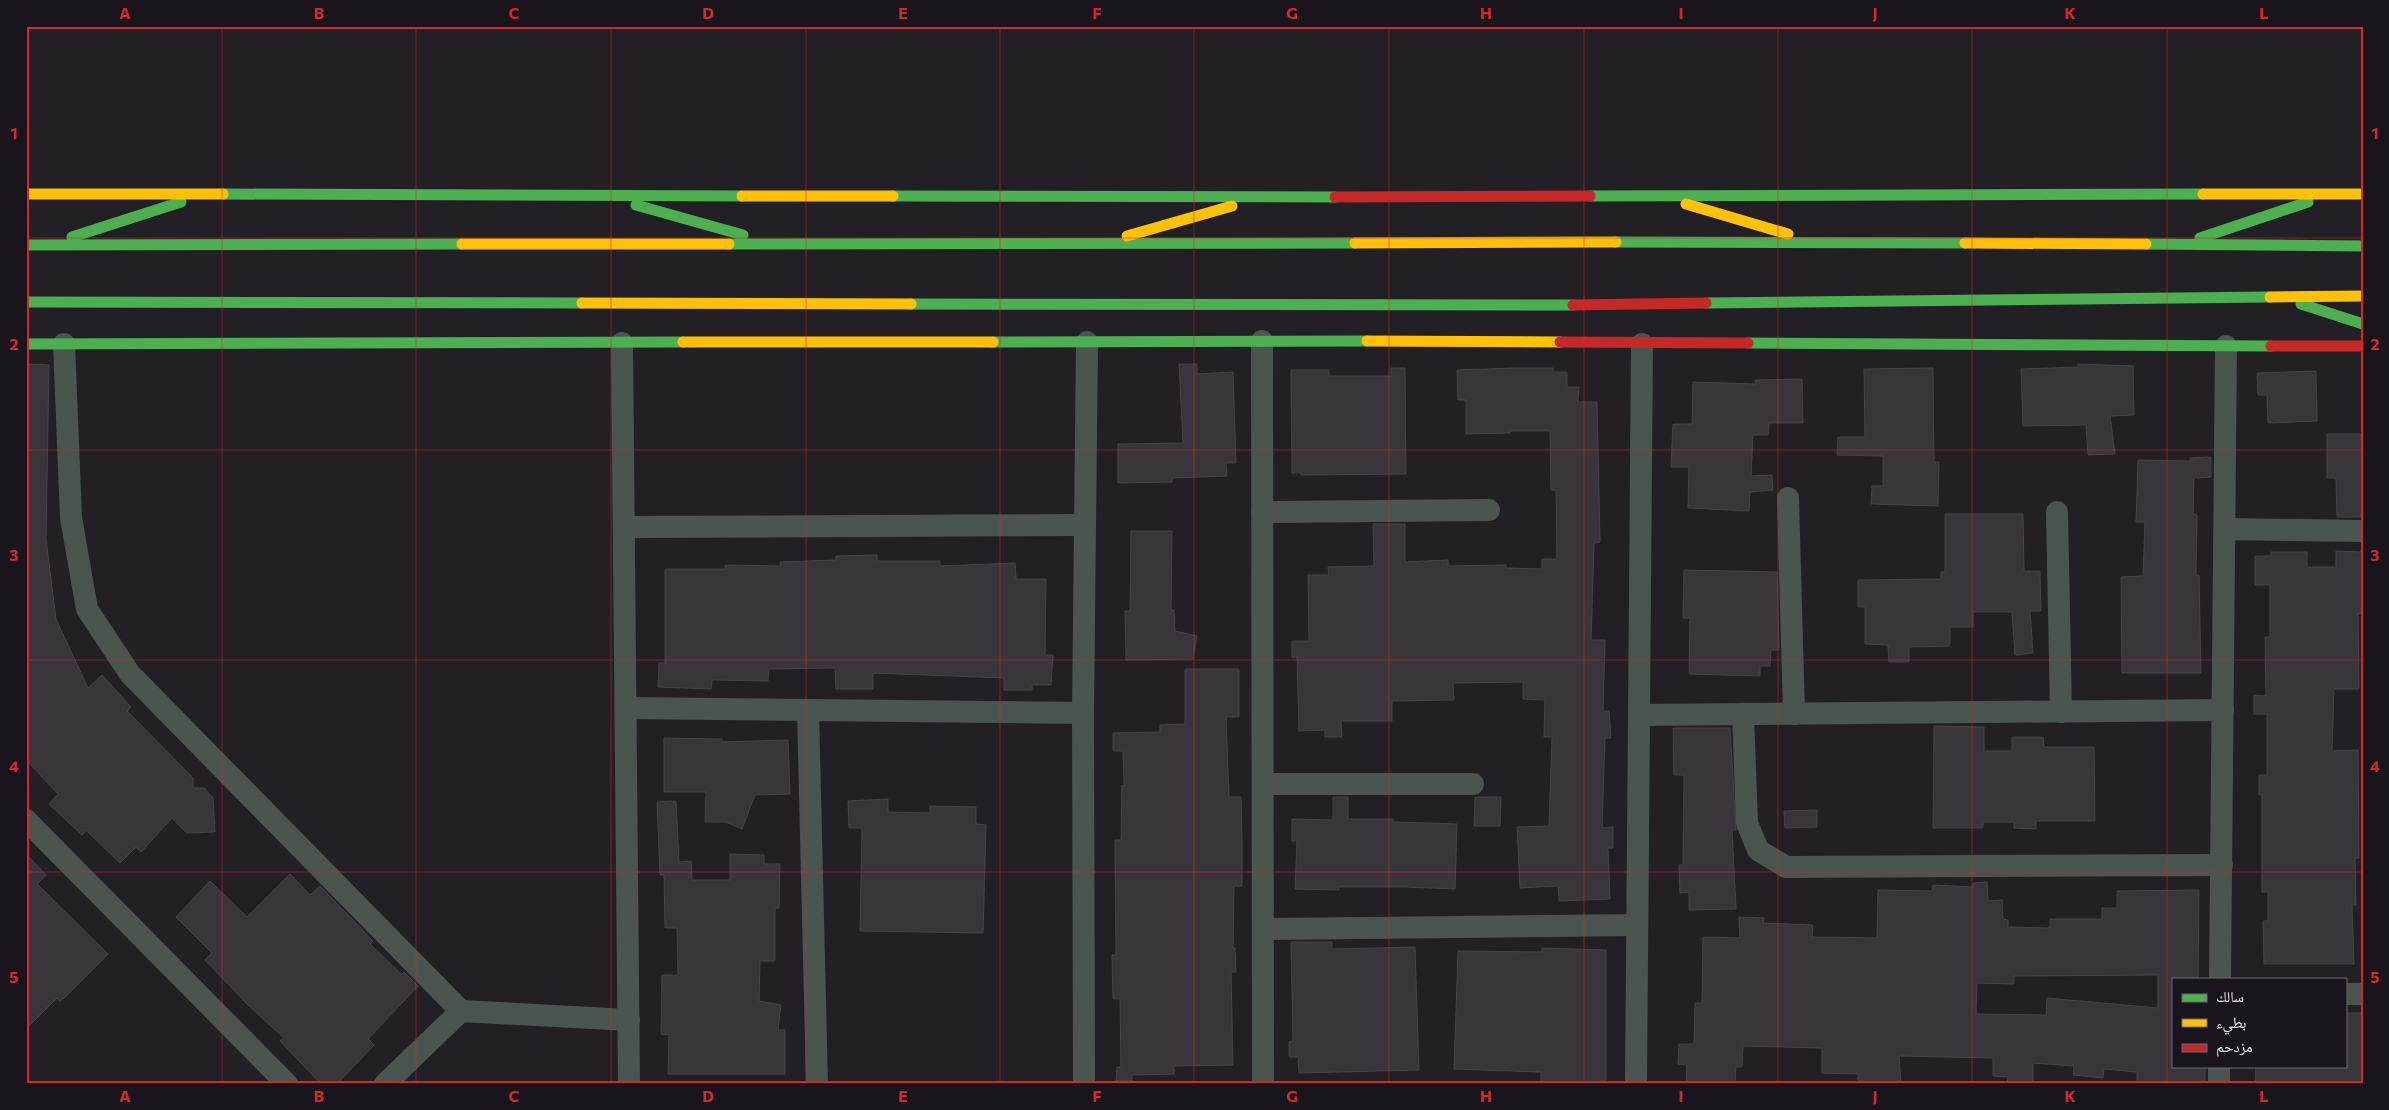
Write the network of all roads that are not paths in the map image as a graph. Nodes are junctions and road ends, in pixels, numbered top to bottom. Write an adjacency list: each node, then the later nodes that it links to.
1 (26, 194): 2 (main road)
2 (206, 194): 5 (main road); 11 (main road)
3 (2331, 194): 4 (main road); 6 (main road); 13 (main road)
4 (2363, 194)
5 (602, 195): 7 (main road); 9 (main road)
6 (1657, 196): 7 (main road); 8 (main road)
7 (1262, 197): 12 (main road)
8 (1816, 242): 12 (main road); 13 (main road)
9 (776, 244): 11 (main road); 12 (main road)
10 (26, 245): 11 (main road)
11 (47, 245)
12 (1094, 245)
13 (2178, 246): 14 (main road)
14 (2363, 246)
15 (2276, 296): 16 (main road); 19 (main road); 22 (main road)
16 (2363, 296)
17 (26, 302): 18 (main road)
18 (252, 303): 19 (main road); 20 (main road)
19 (1556, 305): 21 (main road)
20 (290, 315)
21 (1512, 317)
22 (2363, 324)
23 (1467, 330): 28 (main road)
24 (344, 332): 31 (main road)
25 (1087, 342): 26 (main road); 27 (main road); 39 (street)
26 (1262, 342): 28 (main road); 37 (street)
27 (622, 343): 31 (main road); 40 (street)
28 (1431, 343): 32 (main road)
29 (26, 344): 30 (main road)
30 (64, 344): 31 (main road); 60 (street)
31 (377, 344)
32 (1642, 344): 33 (main road); 50 (street)
33 (2226, 346): 34 (main road); 41 (street)
34 (2363, 346)
35 (1788, 498): 49 (street)
36 (1489, 510): 37 (street)
37 (1262, 512): 51 (street)
38 (2057, 512): 46 (street)
39 (1084, 525): 40 (street); 47 (street)
40 (624, 527): 43 (street)
41 (2226, 529): 42 (street); 45 (street)
42 (2363, 531)
43 (626, 708): 44 (street); 61 (street)
44 (808, 710): 47 (street); 66 (street)
45 (2224, 710): 46 (street); 54 (street)
46 (2061, 712): 49 (street)
47 (1083, 713): 67 (street)
48 (1743, 714): 49 (street); 50 (street); 54 (street)
49 (1794, 714)
50 (1639, 715): 55 (street)
51 (1263, 784): 52 (street); 56 (street)
52 (1473, 784)
53 (26, 820): 63 (street)
54 (2222, 864): 57 (street)
55 (1637, 925): 56 (street); 69 (street)
56 (1263, 929): 68 (street)
57 (2220, 978)
58 (2346, 994): 59 (street)
59 (2363, 994)
60 (461, 1011): 61 (street); 64 (street)
61 (629, 1020): 65 (street)
62 (2219, 1068): 70 (street)
63 (287, 1084)
64 (384, 1084)
65 (629, 1084)
66 (817, 1084)
67 (1084, 1084)
68 (1263, 1084)
69 (1636, 1084)
70 (2219, 1084)

